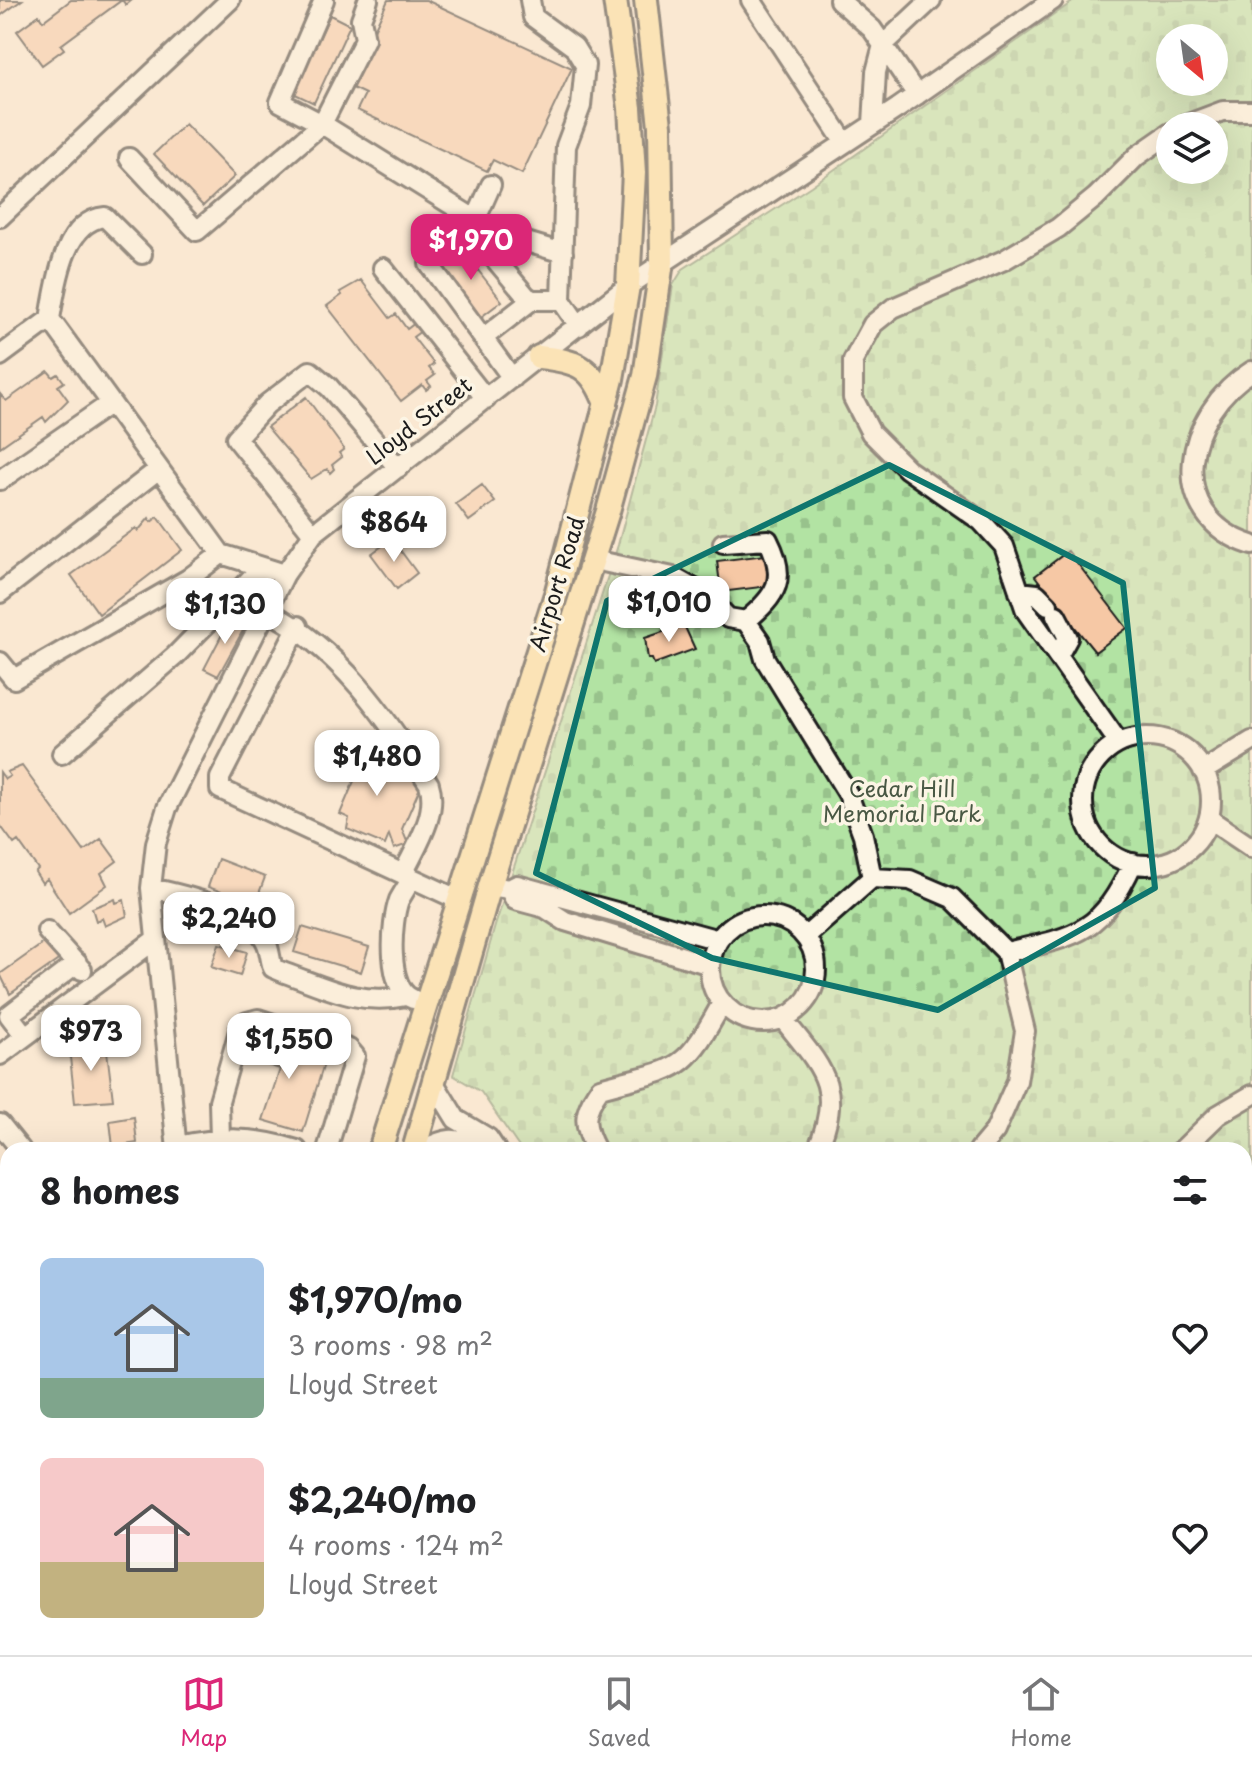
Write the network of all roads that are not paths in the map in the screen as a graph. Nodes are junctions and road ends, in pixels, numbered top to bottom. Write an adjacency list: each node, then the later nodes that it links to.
1 (230, 0): 21 (street)
2 (324, 0): 15 (street)
3 (368, 0): 15 (street)
4 (530, 0): 23 (street)
5 (615, 0): 27 (main road, Airport Road)
6 (646, 0): 25 (main road, Airport Road)
7 (751, 0): 17 (street)
8 (839, 0): 11 (street)
9 (931, 0): 11 (street)
10 (1053, 0): 12 (street, Lloyd Street)
11 (883, 45): 12 (street); 16 (street)
12 (917, 95): 16 (street, Lloyd Street)
13 (1252, 111): 14 (street)
14 (1220, 112)
15 (322, 124): 19 (street); 22 (street)
16 (873, 124): 17 (street, Lloyd Street)
17 (845, 143): 25 (street, Lloyd Street)
18 (1156, 143): 50 (street)
19 (129, 158)
20 (491, 185): 22 (street)
21 (0, 217)
22 (472, 224): 23 (street); 28 (street); 32 (street)
23 (563, 253): 29 (street)
24 (142, 254): 30 (street)
25 (662, 262): 27 (street, Lloyd Street); 47 (main road, Airport Road)
26 (383, 268): 37 (street)
27 (628, 286): 31 (street, Lloyd Street); 39 (main road, Airport Road)
28 (532, 300): 29 (street); 32 (street)
29 (561, 300): 31 (street)
30 (50, 319): 33 (street); 38 (street)
31 (579, 326): 34 (street, Lloyd Street)
32 (483, 338): 36 (street)
33 (0, 356)
34 (539, 357): 36 (street, Lloyd Street); 39 (main road)
35 (1252, 371): 45 (street)
36 (512, 378): 37 (street, Lloyd Street)
37 (486, 399): 40 (street, Lloyd Street)
38 (111, 403): 41 (street); 42 (street)
39 (606, 404): 68 (main road, Airport Road)
40 (398, 468): 43 (street, Lloyd Street); 43 (street)
41 (159, 469): 46 (street); 51 (street)
42 (0, 480)
43 (313, 534): 49 (street, Lloyd Street)
44 (723, 543): 53 (street)
45 (1252, 545)
46 (221, 554): 48 (street); 56 (street)
47 (594, 560): 53 (street); 67 (main road, Airport Road)
48 (262, 567): 49 (street); 59 (street)
49 (285, 574): 52 (street, Lloyd Street)
50 (1019, 592): 55 (street); 55 (street)
51 (0, 593)
52 (267, 611): 54 (street); 66 (street, Lloyd Street)
53 (746, 621): 65 (street)
54 (298, 626): 64 (street); 64 (street)
55 (1058, 656): 58 (street)
56 (0, 662)
57 (1252, 741): 60 (street)
58 (1119, 743): 60 (street); 63 (street)
59 (62, 754)
60 (1203, 771): 61 (street)
61 (1209, 819): 62 (street); 63 (street)
62 (1252, 848)
63 (1133, 863): 74 (street)
64 (408, 876): 68 (street); 78 (street)
65 (872, 878): 71 (street); 74 (street)
66 (151, 888): 72 (street, Lloyd Street); 78 (street)
67 (499, 888): 69 (street); 83 (main road, Airport Road)
68 (457, 899): 78 (main road, Airport Road)
69 (547, 901): 73 (street); 76 (street)
70 (47, 931): 75 (street)
71 (805, 937): 73 (street); 80 (street)
72 (156, 939): 77 (street); 88 (street, Lloyd Street)
73 (719, 940): 76 (street)
74 (1006, 952): 99 (street)
75 (77, 963): 77 (street); 81 (street)
76 (710, 965): 79 (street)
77 (94, 985): 81 (street)
78 (416, 1000): 92 (main road, Airport Road)
79 (722, 1003): 80 (street); 97 (street)
80 (783, 1019): 98 (street)
81 (25, 1036): 82 (street)
82 (0, 1055)
83 (434, 1083): 93 (main road, Airport Road); 96 (street)
84 (1252, 1095): 100 (street)
85 (0, 1124): 87 (street)
86 (220, 1140): 89 (street); 90 (street); 91 (street)
87 (15, 1142)
88 (176, 1142)
89 (209, 1142)
90 (240, 1142)
91 (329, 1142)
92 (382, 1142)
93 (416, 1142)
94 (442, 1142): 95 (street)
95 (465, 1142)
96 (491, 1142)
97 (592, 1142)
98 (819, 1142)
99 (986, 1142)
100 (1190, 1142)

